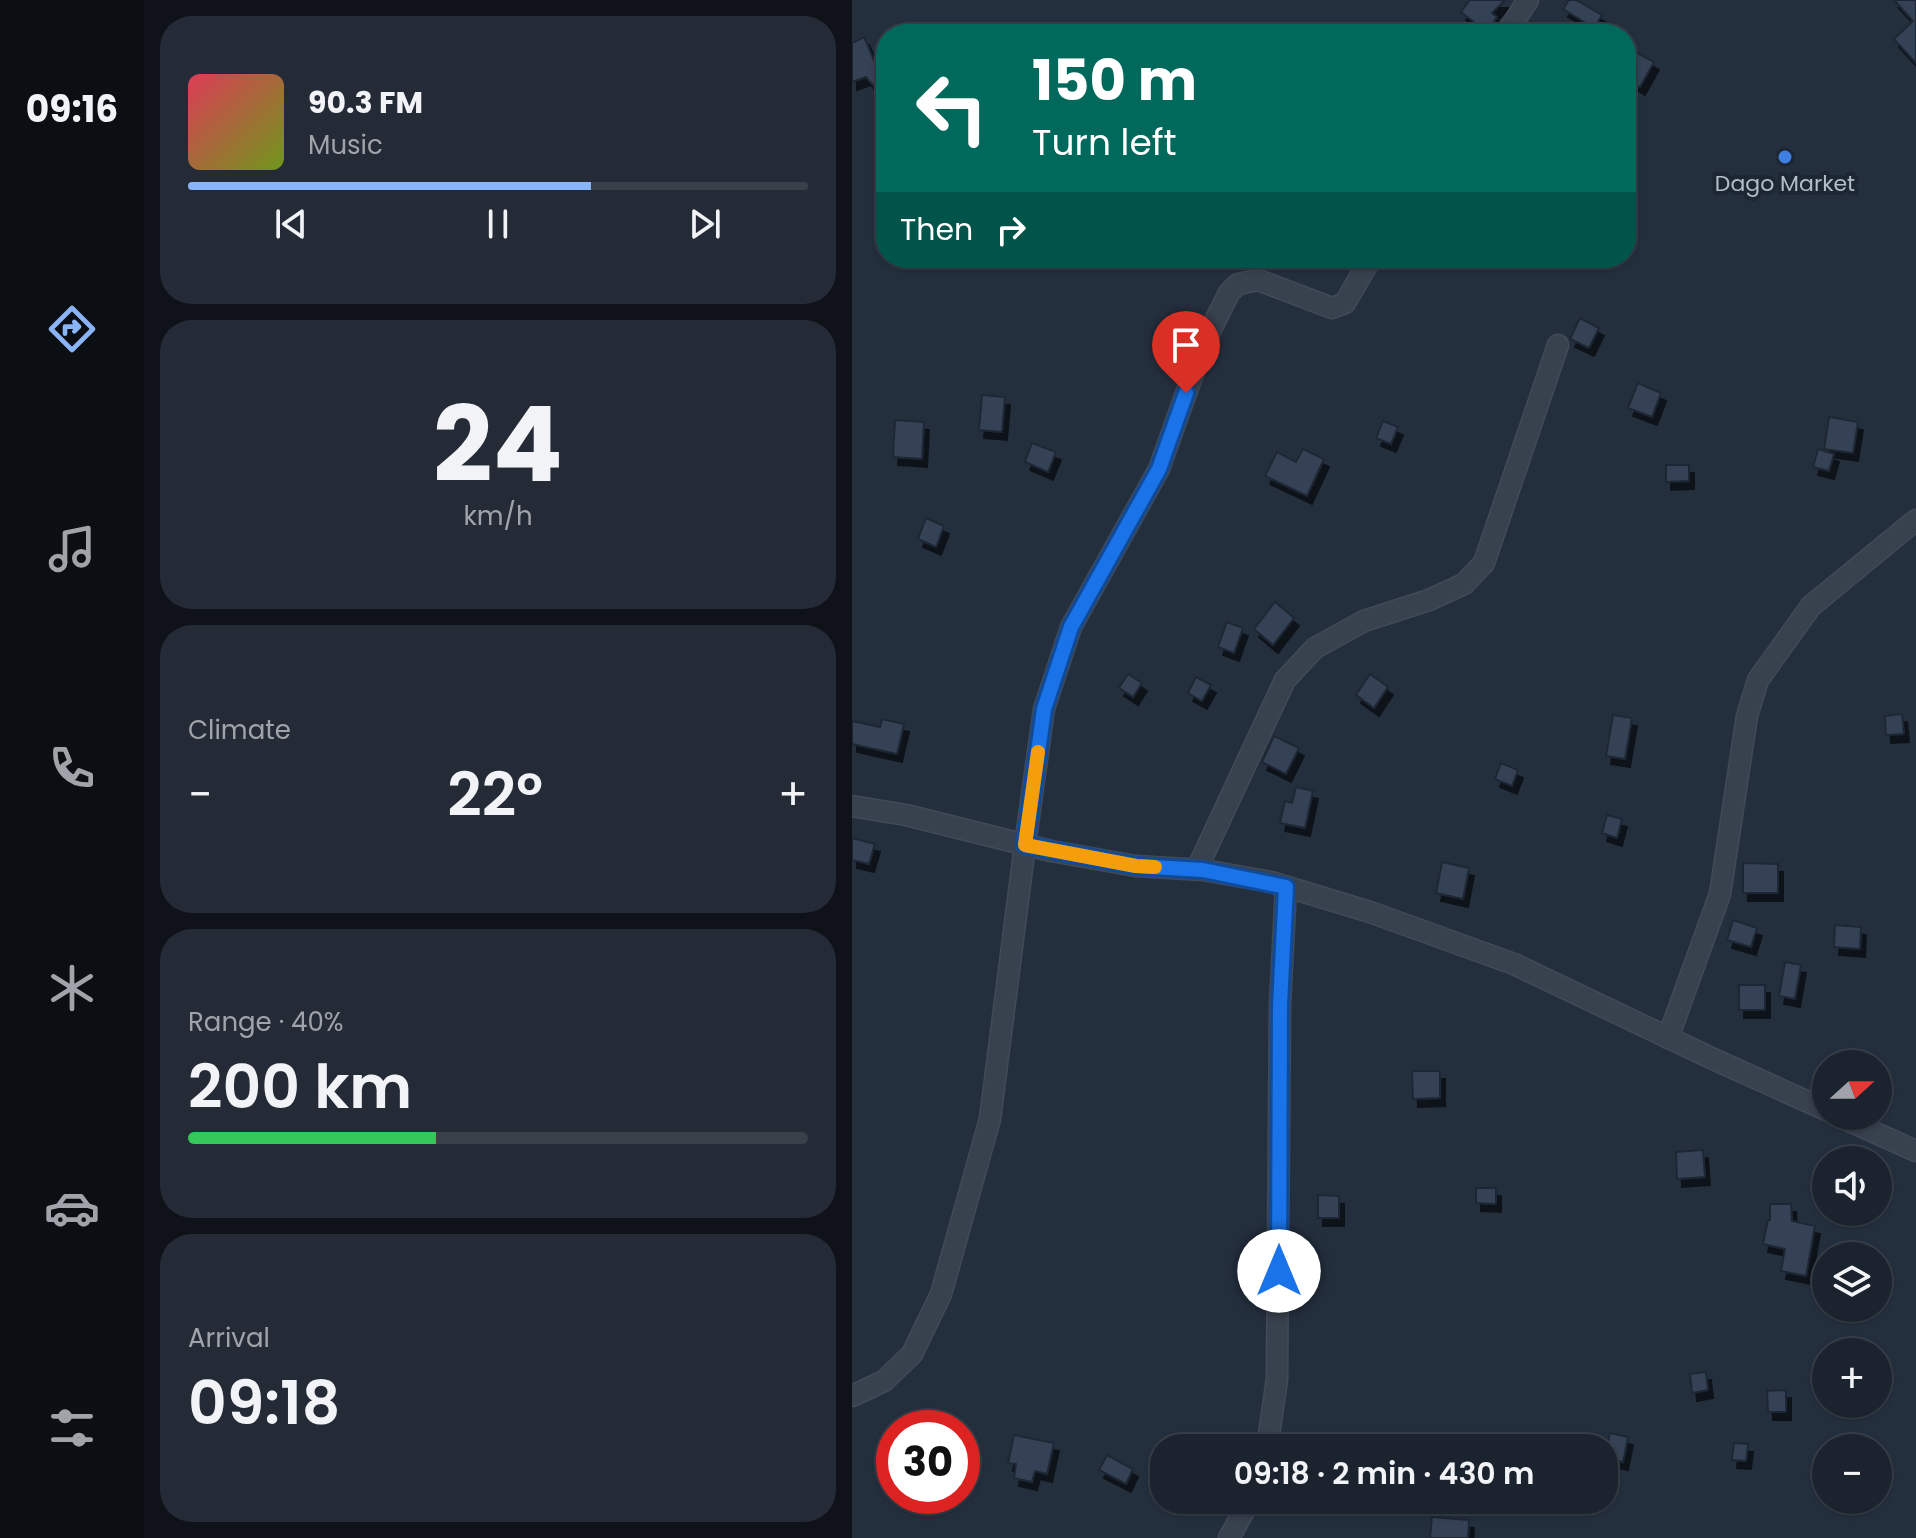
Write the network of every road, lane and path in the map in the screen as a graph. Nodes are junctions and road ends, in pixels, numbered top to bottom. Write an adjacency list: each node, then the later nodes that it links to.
1 (1528, 0): 2 (street)
2 (1512, 24)
3 (1365, 268): 7 (street)
4 (1558, 345): 8 (street)
5 (1916, 520): 10 (street)
6 (852, 806): 7 (street)
7 (1025, 845): 8 (street); 14 (street)
8 (1197, 869): 9 (street)
9 (1286, 887): 10 (street); 15 (street)
10 (1668, 1038): 11 (street)
11 (1812, 1104)
12 (1869, 1130): 13 (street)
13 (1916, 1151)
14 (852, 1396)
15 (1269, 1434)
16 (1242, 1514): 17 (street)
17 (1229, 1538)

